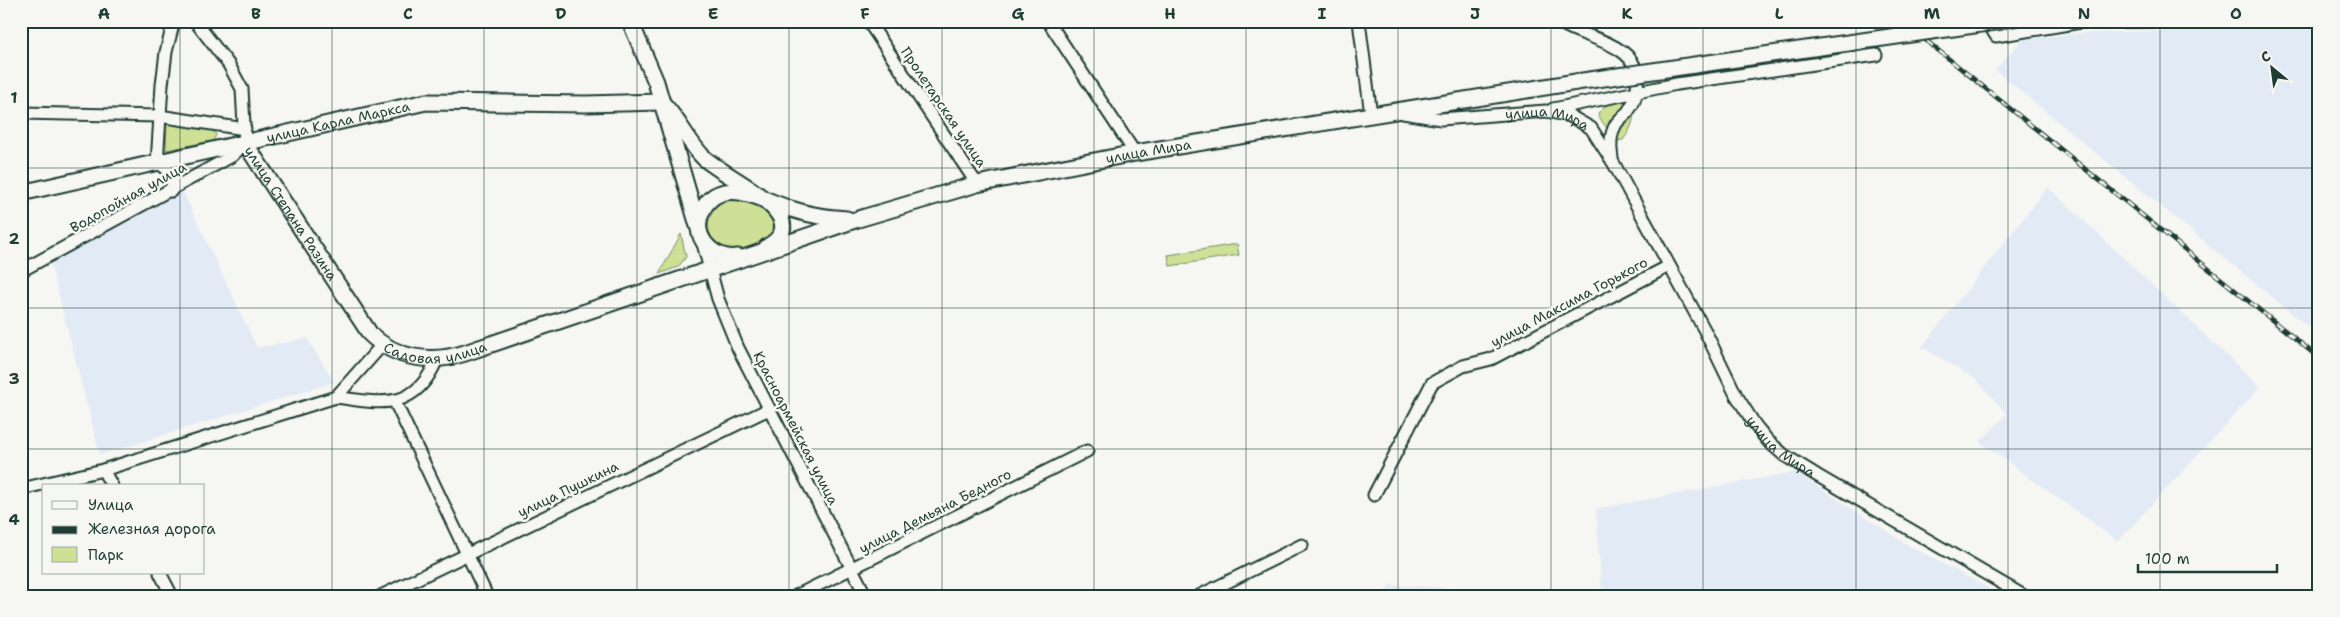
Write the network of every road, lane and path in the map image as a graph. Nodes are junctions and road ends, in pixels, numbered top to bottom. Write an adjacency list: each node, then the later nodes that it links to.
1 (174, 21): 19 (street)
2 (195, 21): 22 (street, улица Степана Разина)
3 (630, 21): 14 (main road)
4 (868, 21): 26 (street, Пролетарская улица)
5 (1048, 21): 23 (street)
6 (1359, 21): 18 (street)
7 (1558, 21): 13 (street)
8 (1986, 21): 11 (street)
9 (2002, 21): 15 (main road, bridge)
10 (2153, 21): 11 (street)
11 (2080, 22)
12 (1876, 55): 13 (street)
13 (1637, 94): 16 (street); 20 (street)
14 (661, 102): 22 (main road, улица Карла Маркса); 29 (main road); 31 (main road)
15 (1394, 111): 16 (street, улица Мира); 18 (main road, улица Мира)
16 (1546, 111): 21 (street, улица Мира)
17 (21, 114): 19 (street, улица Карла Маркса)
18 (1371, 115): 23 (main road, улица Мира)
19 (159, 116): 22 (street, улица Карла Маркса); 24 (street)
20 (1617, 122): 21 (street); 25 (street)
21 (1591, 128): 25 (street, улица Мира)
22 (245, 136): 24 (main road, улица Карла Маркса); 27 (street, Водопойная улица); 36 (main road, улица Степана Разина)
23 (1135, 153): 26 (main road, улица Мира)
24 (157, 163): 27 (street); 28 (main road, улица Карла Маркса)
25 (1614, 164): 33 (street, улица Мира)
26 (977, 184): 30 (main road, улица Мира)
27 (171, 191): 35 (street, Водопойная улица)
28 (21, 193)
29 (762, 198): 30 (main road, улица Мира); 31 (main road); 32 (main road)
30 (855, 220): 32 (main road, улица Мира)
31 (700, 232): 32 (main road); 34 (street, Красноармейская улица)
32 (752, 255): 34 (main road, Садовая улица)
33 (1669, 266): 47 (street, улица Максима Горького); 58 (street, улица Мира)
34 (710, 270): 37 (main road, Садовая улица); 40 (street, Красноармейская улица)
35 (21, 271)
36 (382, 345): 37 (main road, Садовая улица); 38 (street, Садовая улица)
37 (438, 359): 39 (street)
38 (336, 396): 39 (street); 42 (street)
39 (396, 402): 49 (street)
40 (769, 409): 49 (street, улица Пушкина); 50 (street, Красноармейская улица)
41 (1087, 451): 50 (street, улица Демьяна Бедного)
42 (103, 470): 44 (street); 45 (street)
43 (42, 484): 46 (street)
44 (43, 484)
45 (111, 484)
46 (21, 489)
47 (1374, 495)
48 (1302, 545): 57 (street)
49 (468, 554): 53 (street, улица Пушкина); 54 (street)
50 (853, 568): 55 (street, улица Демьяна Бедного); 56 (street, Красноармейская улица)
51 (161, 574): 52 (street)
52 (172, 596)
53 (381, 596)
54 (488, 596)
55 (796, 596)
56 (866, 596)
57 (1199, 596)
58 (2024, 596)

